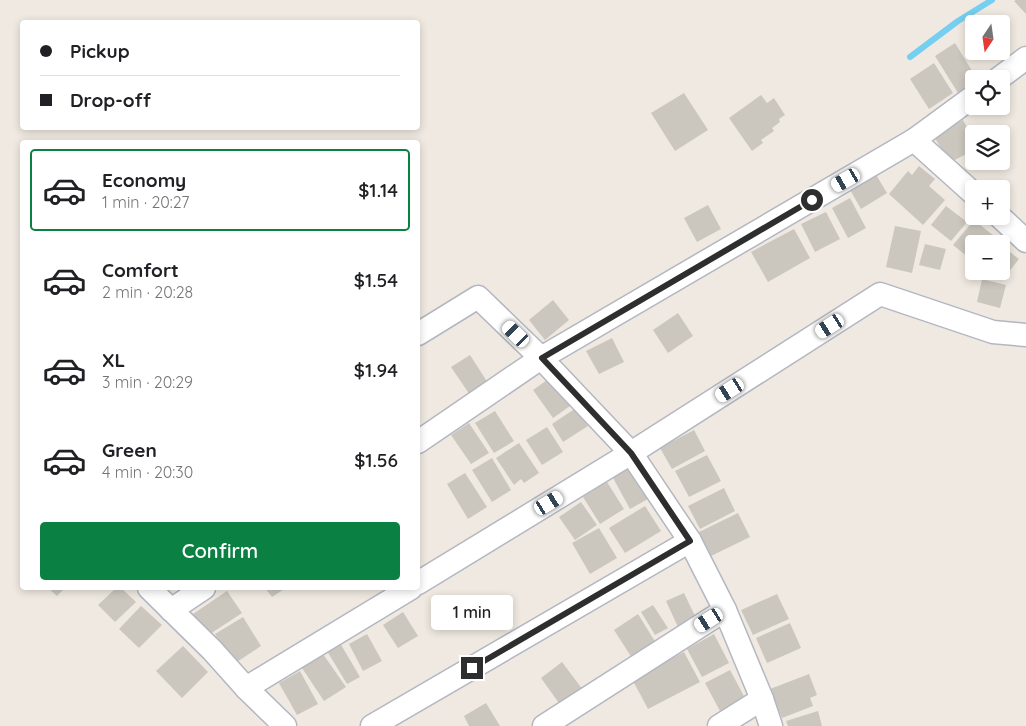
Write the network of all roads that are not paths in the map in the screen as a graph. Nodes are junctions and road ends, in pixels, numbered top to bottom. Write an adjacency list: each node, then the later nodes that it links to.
1 (1026, 58): 2 (street)
2 (1010, 70)
3 (965, 103): 4 (street)
4 (914, 140): 5 (street); 10 (street)
5 (965, 186)
6 (1009, 225): 7 (street)
7 (1026, 240)
8 (420, 333): 10 (street)
9 (1026, 335): 12 (street)
10 (542, 358): 11 (street); 12 (street)
11 (420, 441)
12 (631, 453): 13 (street); 14 (street)
13 (690, 541): 19 (street); 23 (street)
14 (420, 582)
15 (151, 590): 18 (street)
16 (201, 590): 18 (street)
17 (407, 590): 20 (street)
18 (172, 610): 20 (street)
19 (725, 610): 21 (street); 24 (street)
20 (246, 688): 22 (street)
21 (762, 699): 25 (street); 26 (street)
22 (285, 726)
23 (372, 726)
24 (544, 726)
25 (719, 726)
26 (771, 726)

